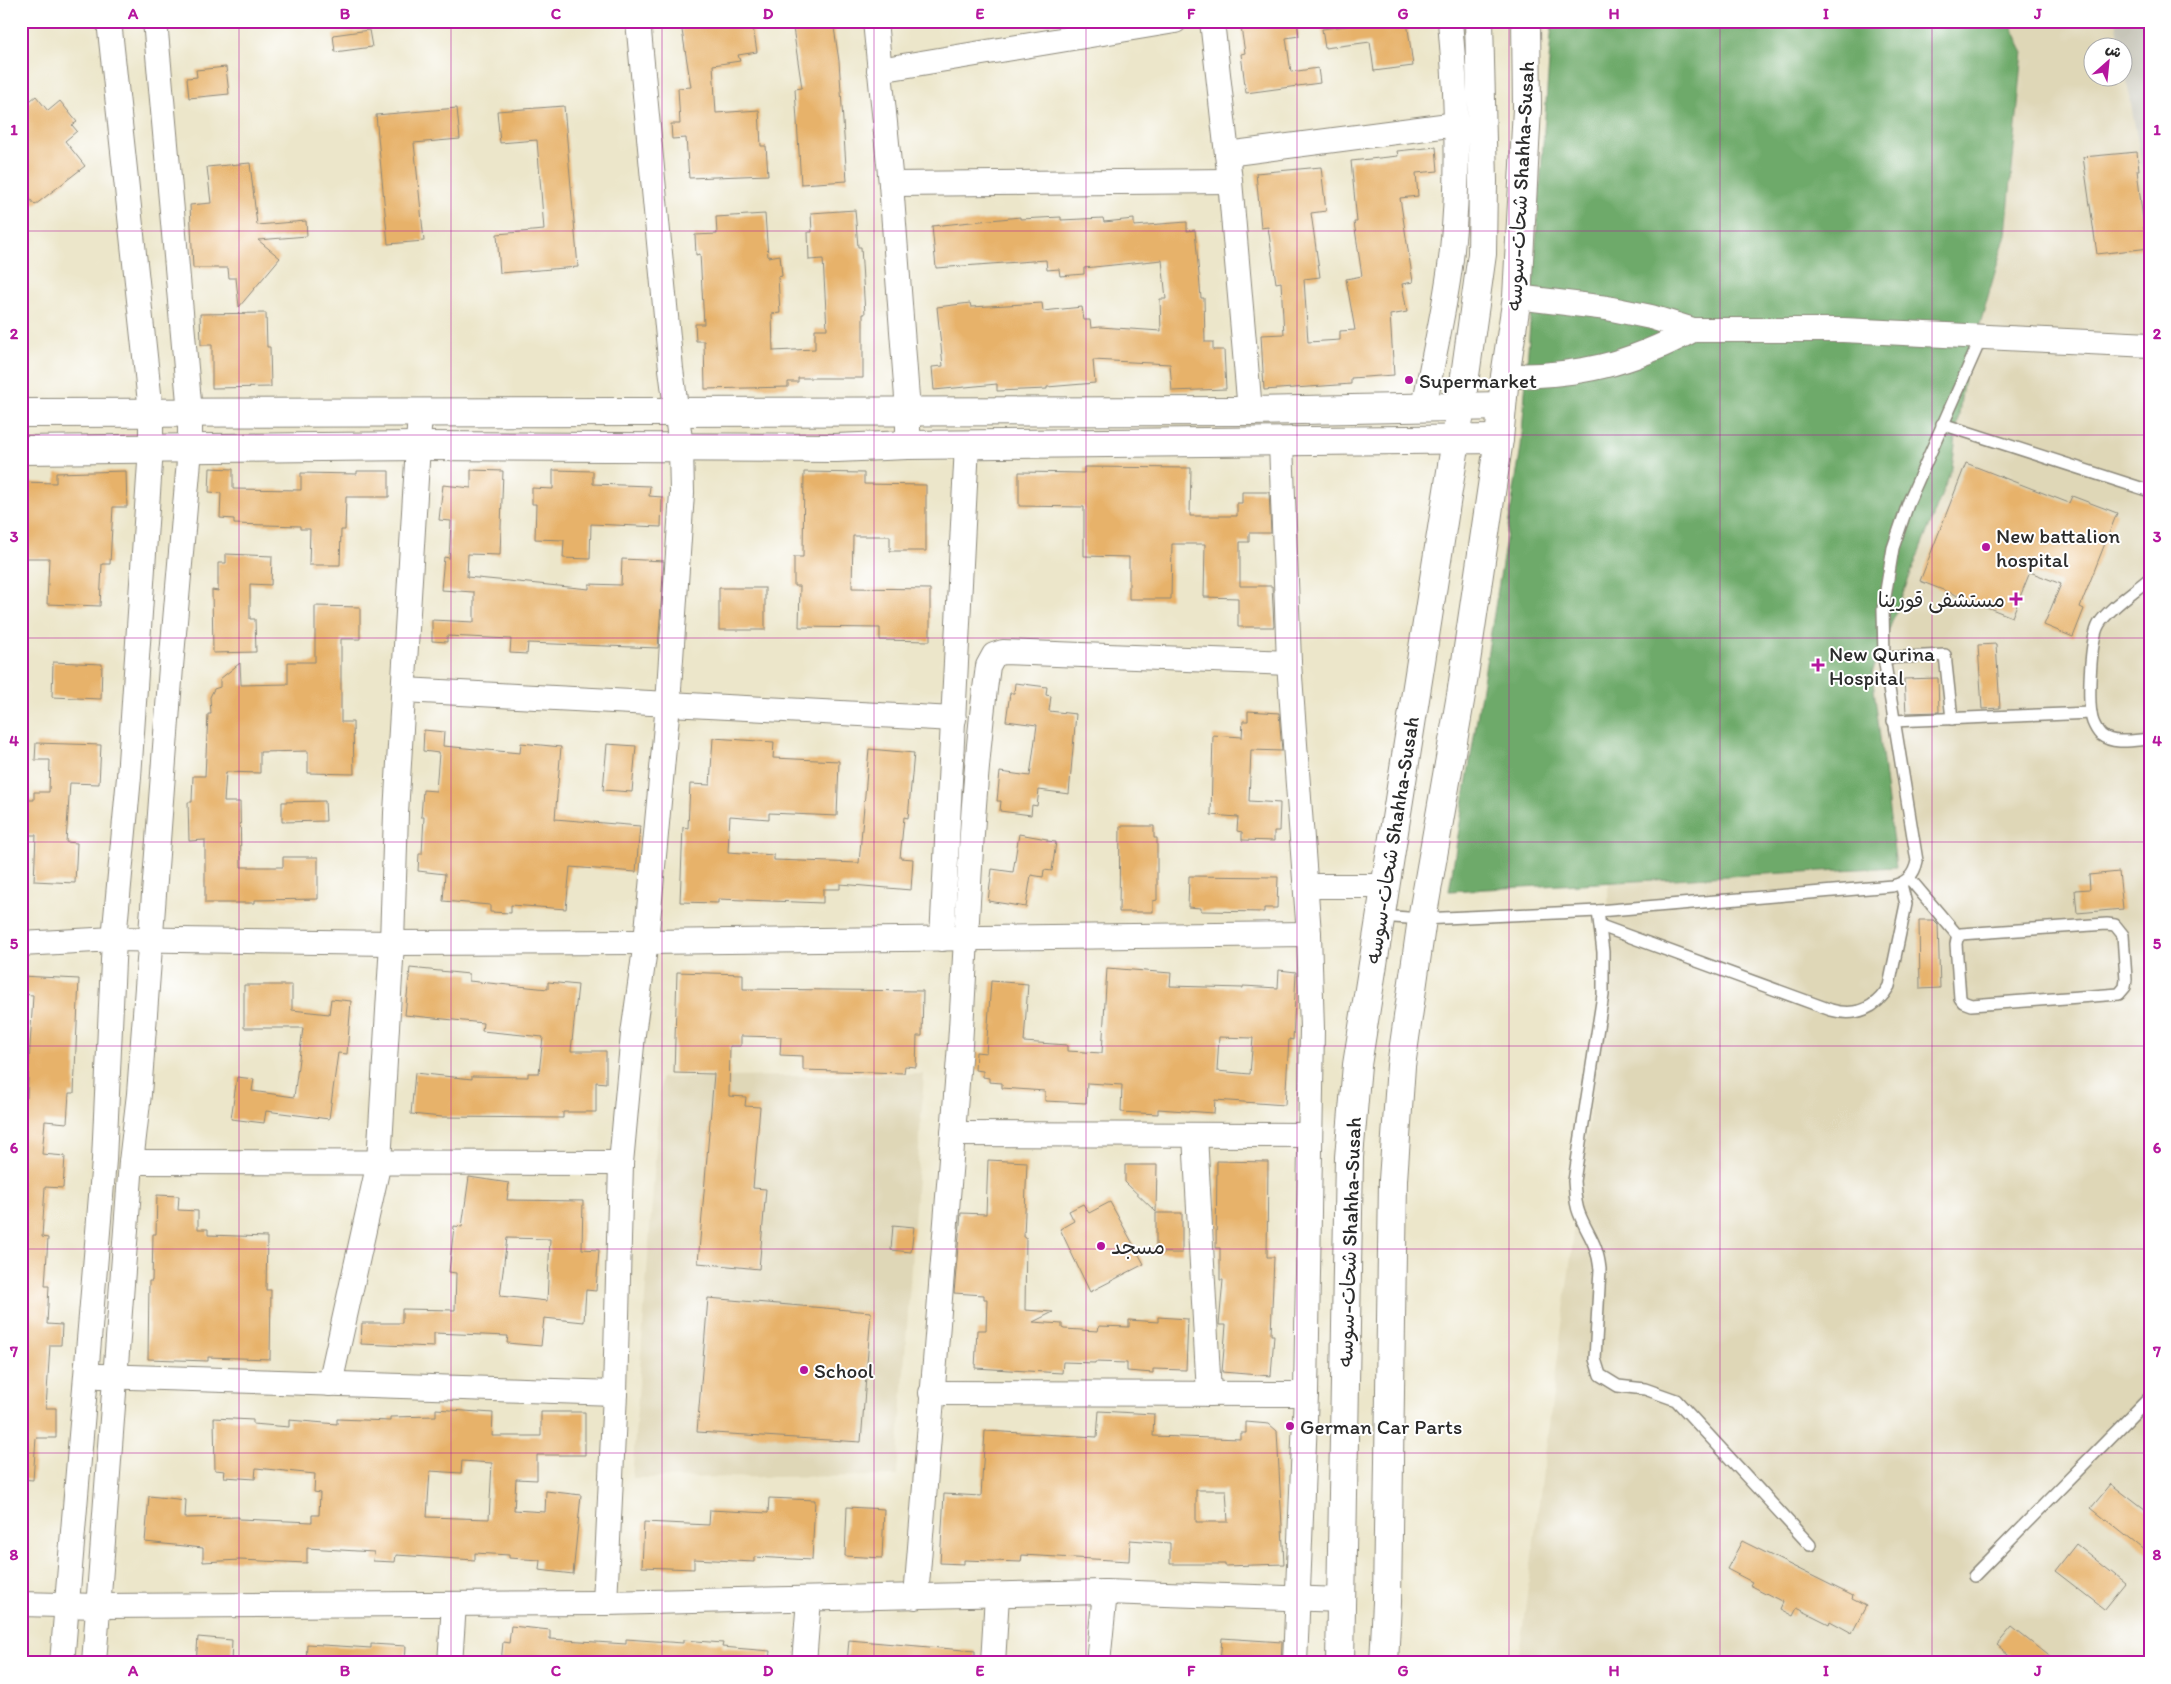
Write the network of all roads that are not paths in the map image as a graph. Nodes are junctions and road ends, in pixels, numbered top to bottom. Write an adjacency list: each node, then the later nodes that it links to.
1 (109, 21): 26 (street)
2 (155, 21): 28 (street)
3 (638, 21): 29 (street)
4 (875, 21): 10 (street)
5 (1175, 21): 10 (street)
6 (1212, 21): 12 (street)
7 (1450, 21): 11 (street)
8 (1479, 21): 21 (main road, شحات-سوسه Shahha-Susah)
9 (1526, 21): 15 (main road, شحات-سوسه Shahha-Susah)
10 (879, 70): 14 (street)
11 (1457, 124): 12 (street); 22 (street)
12 (1227, 154): 13 (street)
13 (1230, 181): 14 (street); 24 (street)
14 (892, 184): 23 (street)
15 (1517, 297): 16 (street); 19 (main road, شحات-سوسه Shahha-Susah)
16 (1693, 330): 17 (street); 19 (street)
17 (1982, 335): 18 (street); 30 (lane)
18 (2150, 345)
19 (1505, 376): 20 (main road, شحات-سوسه Shahha-Susah)
20 (1502, 406): 21 (main road); 31 (main road, شحات-سوسه Shahha-Susah)
21 (1460, 407): 22 (main road); 32 (main road, شحات-سوسه Shahha-Susah)
22 (1424, 408): 24 (main road)
23 (908, 411): 24 (main road); 29 (main road); 34 (street)
24 (1250, 411)
25 (21, 412): 26 (main road)
26 (151, 412): 28 (main road); 38 (street)
27 (420, 412): 28 (main road); 29 (main road); 36 (street)
28 (190, 413): 39 (street)
29 (676, 413): 37 (street)
30 (1942, 424): 41 (lane); 43 (lane)
31 (1499, 439): 32 (main road); 57 (main road, شحات-سوسه Shahha-Susah)
32 (1456, 440): 33 (main road); 54 (main road, شحات-سوسه Shahha-Susah)
33 (1281, 442): 35 (main road); 44 (street)
34 (908, 445): 35 (main road); 37 (main road)
35 (967, 445): 48 (street)
36 (420, 446): 37 (main road); 39 (main road); 45 (street)
37 (681, 446): 46 (street)
38 (151, 448): 39 (main road); 40 (main road); 61 (street)
39 (190, 449): 62 (street)
40 (21, 450)
41 (2150, 491)
42 (2150, 578): 47 (lane)
43 (1884, 658): 49 (lane); 50 (lane)
44 (1289, 663): 53 (street); 64 (street)
45 (404, 690): 46 (street); 66 (street)
46 (668, 704): 48 (street); 65 (street)
47 (2091, 713): 49 (lane); 51 (lane)
48 (954, 719): 63 (street)
49 (1952, 719): 50 (lane)
50 (1893, 722): 52 (lane)
51 (2150, 739)
52 (1905, 881): 55 (lane); 58 (lane); 60 (lane)
53 (1306, 886): 54 (street); 59 (street)
54 (1385, 886): 56 (main road, شحات-سوسه Shahha-Susah)
55 (1598, 911): 57 (lane); 58 (lane)
56 (1380, 916): 57 (lane); 89 (main road, شحات-سوسه Shahha-Susah)
57 (1422, 918): 103 (main road, شحات-سوسه Shahha-Susah)
58 (1601, 926): 82 (lane)
59 (1309, 934): 64 (street); 70 (street)
60 (1958, 936): 60 (lane)
61 (114, 939): 62 (street); 67 (street); 74 (street)
62 (150, 939): 66 (street); 71 (street)
63 (942, 939): 64 (street); 65 (street)
64 (967, 939): 68 (street)
65 (646, 942): 66 (street); 73 (street)
66 (392, 943): 72 (street)
67 (21, 944)
68 (953, 1134): 69 (street); 78 (street)
69 (1195, 1135): 70 (street); 79 (street)
70 (1309, 1135): 80 (street)
71 (131, 1162): 72 (street); 75 (street)
72 (379, 1162): 73 (street); 76 (street)
73 (621, 1162): 77 (street)
74 (85, 1376): 75 (street); 92 (street)
75 (115, 1377): 76 (street); 94 (street)
76 (330, 1384): 77 (street)
77 (615, 1393): 90 (street)
78 (931, 1393): 79 (street); 86 (street)
79 (1209, 1394): 80 (street)
80 (1306, 1394): 87 (street)
81 (2150, 1397): 83 (lane)
82 (1810, 1546)
83 (1974, 1576)
84 (1105, 1592): 85 (street); 87 (street); 100 (street)
85 (997, 1595): 86 (street); 99 (street)
86 (916, 1597): 88 (street)
87 (1299, 1597): 89 (street); 101 (street)
88 (809, 1599): 90 (street); 98 (street)
89 (1342, 1600): 102 (main road, شحات-سوسه Shahha-Susah)
90 (605, 1603): 93 (street)
91 (21, 1604): 92 (street)
92 (67, 1604): 94 (street); 95 (street)
93 (454, 1604): 94 (street); 97 (street)
94 (98, 1606): 96 (street)
95 (62, 1663)
96 (94, 1663)
97 (450, 1663)
98 (804, 1663)
99 (993, 1663)
100 (1098, 1663)
101 (1295, 1663)
102 (1340, 1663)
103 (1384, 1663)

